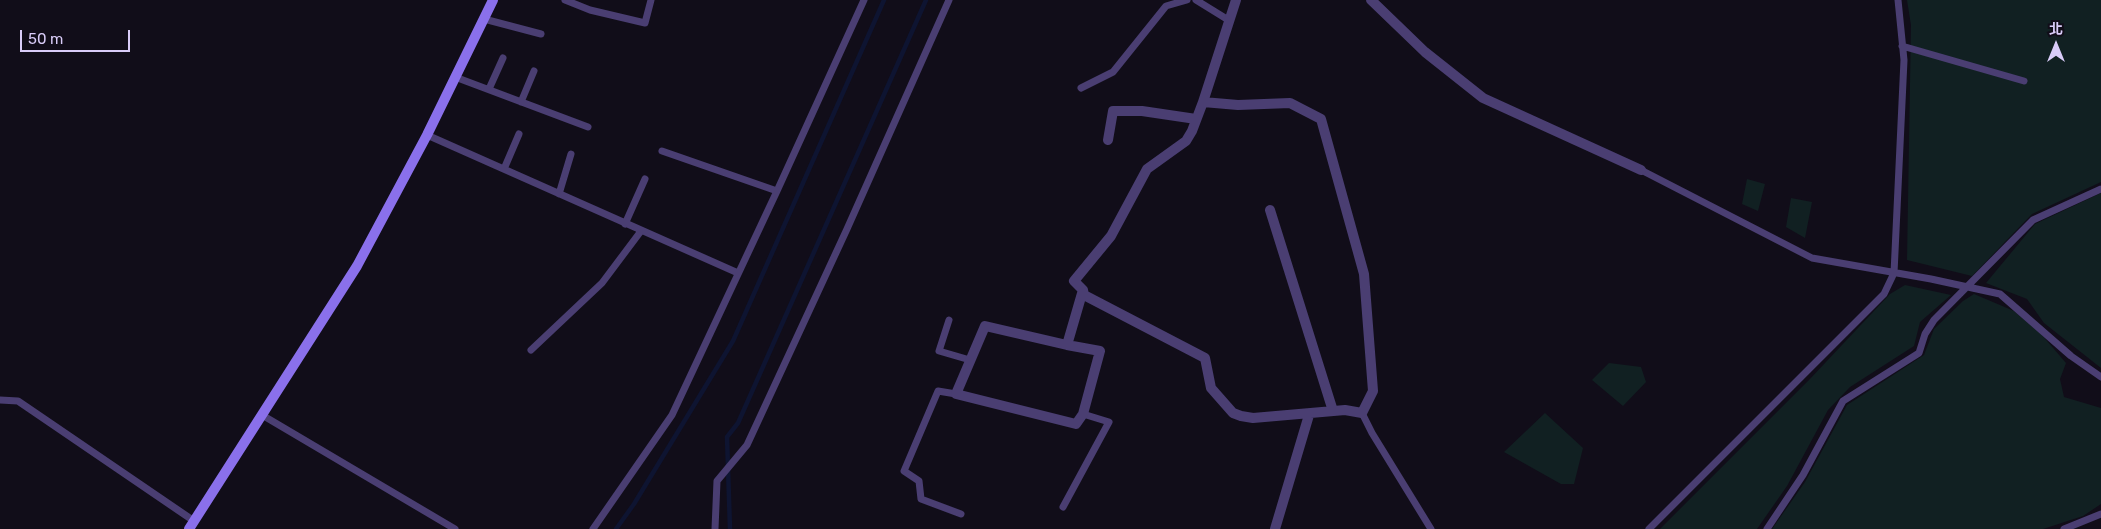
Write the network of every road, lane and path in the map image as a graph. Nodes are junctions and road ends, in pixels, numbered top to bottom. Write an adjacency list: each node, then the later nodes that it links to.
1 (493, 0): 11 (street)
2 (565, 0): 3 (lane)
3 (650, 0)
4 (864, 0): 34 (lane)
5 (949, 0): 61 (lane)
6 (1186, 0): 19 (lane)
7 (1196, 0): 12 (lane)
8 (1236, 0): 12 (street)
9 (1371, 0): 31 (street)
10 (1898, 0): 14 (lane)
11 (484, 19): 13 (lane); 17 (street)
12 (1230, 21): 22 (street)
13 (541, 34)
14 (1902, 46): 18 (lane); 39 (lane)
15 (503, 58): 20 (lane)
16 (534, 70): 21 (lane)
17 (455, 77): 20 (lane); 26 (street)
18 (2024, 81)
19 (1080, 88)
20 (489, 89): 21 (lane)
21 (521, 102): 24 (lane)
22 (1203, 102): 23 (street); 51 (street)
23 (1196, 119): 27 (street); 42 (street)
24 (588, 127)
25 (519, 134): 30 (lane)
26 (427, 135): 30 (lane); 54 (street)
27 (1108, 140)
28 (662, 151): 34 (lane)
29 (571, 154): 35 (lane)
30 (504, 169): 35 (lane)
31 (1641, 170): 39 (lane)
32 (646, 180): 37 (lane)
33 (2101, 189): 41 (lane)
34 (777, 192): 40 (lane)
35 (558, 194): 37 (lane)
36 (1270, 210): 50 (street)
37 (625, 224): 38 (lane)
38 (641, 231): 40 (lane); 45 (lane)
39 (1894, 272): 41 (lane); 64 (lane)
40 (738, 273): 60 (lane)
41 (1968, 287): 47 (lane); 65 (lane)
42 (1083, 290): 44 (street); 53 (street)
43 (948, 320): 46 (lane)
44 (1067, 345): 46 (street); 52 (street)
45 (531, 350)
46 (970, 360): 48 (street)
47 (2101, 376)
48 (956, 394): 52 (street); 56 (lane)
49 (0, 400): 58 (lane)
50 (1333, 411): 51 (street); 53 (street)
51 (1362, 413): 63 (lane)
52 (1083, 414): 55 (lane)
53 (1309, 414): 62 (street)
54 (262, 415): 58 (street); 59 (lane)
55 (1063, 507)
56 (961, 514)
57 (2101, 514): 66 (lane)
58 (191, 525)
59 (455, 529)
60 (593, 529)
61 (715, 529)
62 (1274, 529)
63 (1431, 529)
64 (1649, 529)
65 (1767, 529)
66 (2064, 529)

